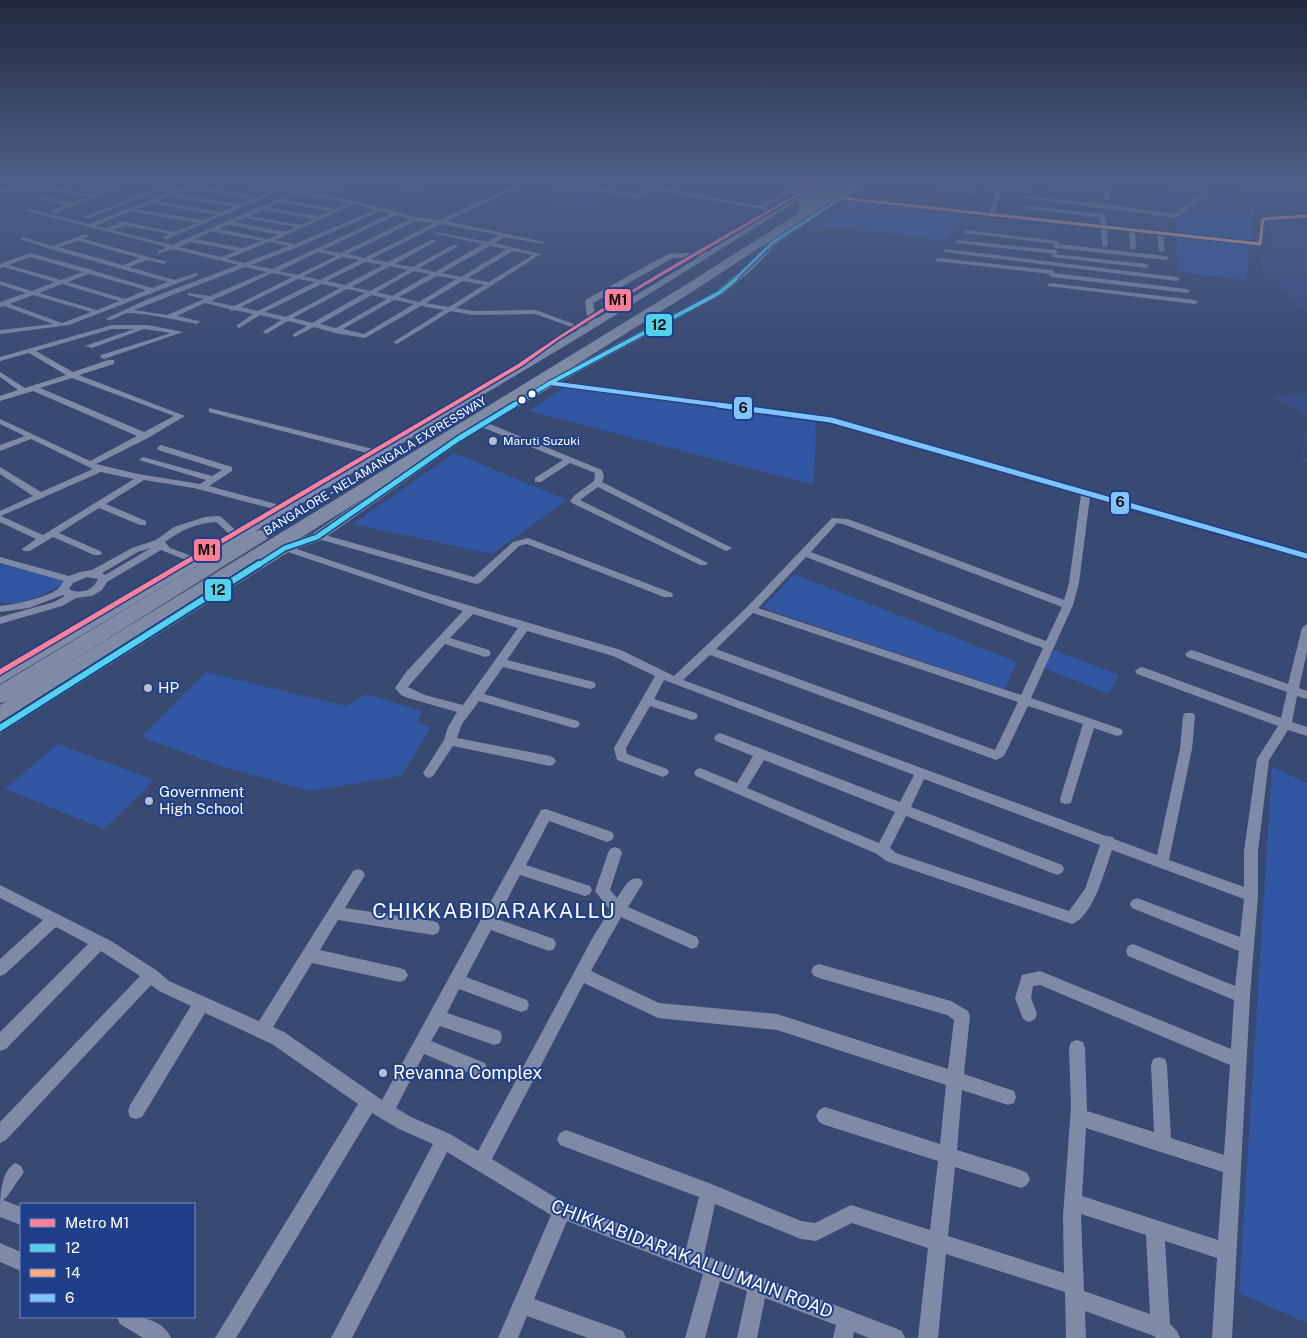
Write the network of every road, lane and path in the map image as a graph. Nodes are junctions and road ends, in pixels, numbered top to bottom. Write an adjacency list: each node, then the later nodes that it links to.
1 (31, 241): 35 (street)
2 (72, 241): 35 (street)
3 (88, 241): 46 (street)
4 (152, 241): 34 (street)
5 (187, 241): 34 (street)
6 (198, 241): 38 (street)
7 (268, 241): 38 (street)
8 (271, 241): 32 (street)
9 (305, 241): 32 (street)
10 (336, 241): 39 (street)
11 (367, 241): 45 (street)
12 (401, 241): 49 (street)
13 (433, 241): 53 (street)
14 (482, 241): 30 (street)
15 (493, 241): 30 (street)
16 (539, 241): 28 (street)
17 (730, 241): 43 (street)
18 (747, 241): 168 (highway, BANGALORE - NELAMANGALA EXPRESSWAY)
19 (749, 241): 123 (highway, BANGALORE - NELAMANGALA EXPRESSWAY)
20 (774, 241): 111 (street)
21 (1004, 241): 44 (street)
22 (1057, 241): 44 (street)
23 (1105, 241): 31 (street)
24 (1133, 241): 36 (street)
25 (1161, 241): 40 (street)
26 (1239, 241): 27 (street)
27 (1260, 241)
28 (542, 242)
29 (956, 242): 44 (street)
30 (490, 243): 37 (street); 61 (street)
31 (1105, 245)
32 (296, 246): 39 (street); 55 (street)
33 (455, 246): 58 (street)
34 (175, 247): 42 (street); 47 (street)
35 (52, 248): 56 (street)
36 (1133, 248)
37 (512, 249): 65 (street); 71 (street)
38 (243, 250): 47 (street)
39 (317, 250): 45 (street); 59 (street)
40 (1162, 250)
41 (946, 251): 44 (street)
42 (159, 253)
43 (710, 254): 98 (street); 98 (street)
44 (1055, 254): 48 (street); 57 (street); 62 (street); 64 (street)
45 (339, 255): 49 (street); 63 (street)
46 (146, 258): 51 (street); 56 (street)
47 (223, 258): 52 (street)
48 (1166, 258)
49 (364, 260): 53 (street); 70 (street)
50 (938, 260): 62 (street)
51 (164, 262)
52 (237, 262): 55 (street); 69 (street)
53 (390, 264): 58 (street); 72 (street)
54 (2, 265): 60 (street); 68 (street)
55 (245, 265): 59 (street); 66 (street)
56 (124, 266): 69 (street)
57 (1146, 266)
58 (412, 269): 61 (street); 77 (street)
59 (274, 271): 63 (street); 73 (street)
60 (91, 272): 68 (street); 74 (street)
61 (437, 274): 65 (street); 79 (street)
62 (1052, 274): 75 (street); 82 (street)
63 (297, 277): 70 (street); 85 (street)
64 (1177, 278)
65 (464, 279): 71 (street); 84 (street)
66 (205, 280): 73 (street); 87 (street)
67 (0, 282): 76 (street)
68 (63, 282): 76 (street); 81 (street)
69 (175, 282): 74 (street)
70 (320, 282): 72 (street); 89 (street)
71 (489, 284): 86 (street)
72 (346, 287): 77 (street); 92 (street)
73 (236, 288): 80 (street)
74 (152, 290): 81 (street)
75 (1187, 290)
76 (33, 292): 83 (street); 88 (street)
77 (370, 293): 79 (street); 95 (street)
78 (190, 294): 80 (street)
79 (394, 298): 84 (street); 99 (street)
80 (207, 300): 85 (street); 90 (street)
81 (125, 301): 88 (street)
82 (1196, 302)
83 (1, 304): 94 (street)
84 (421, 304): 86 (street); 99 (street)
85 (232, 309): 89 (street)
86 (450, 309): 98 (street); 104 (street)
87 (126, 311): 90 (street); 91 (street)
88 (97, 312): 94 (street)
89 (257, 314): 92 (street); 96 (street)
90 (170, 316): 93 (street)
91 (109, 320)
92 (285, 320): 95 (street); 101 (street)
93 (197, 322)
94 (61, 325): 100 (street)
95 (311, 325): 99 (street); 102 (street)
96 (239, 326)
97 (148, 327): 103 (street); 105 (street); 107 (street)
98 (589, 327): 122 (street)
99 (335, 331)
100 (0, 332)
101 (266, 332)
102 (295, 335)
103 (73, 336): 105 (street); 106 (street)
104 (397, 342)
105 (89, 346): 107 (street)
106 (29, 350): 108 (street); 110 (street)
107 (104, 357): 110 (street)
108 (0, 358)
109 (0, 374): 113 (street)
110 (72, 374): 112 (street); 119 (street)
111 (550, 382): 117 (street); 134 (street)
112 (33, 388): 113 (street); 119 (street)
113 (24, 391): 114 (street)
114 (0, 399)
115 (212, 410): 122 (street)
116 (0, 420): 118 (street)
117 (482, 424): 124 (street); 142 (street)
118 (32, 436): 120 (street); 126 (street)
119 (145, 436): 126 (street)
120 (0, 448)
121 (161, 448): 130 (street)
122 (378, 453): 137 (street)
123 (418, 454): 146 (highway); 168 (highway, BANGALORE - NELAMANGALA EXPRESSWAY)
124 (570, 459): 131 (street); 132 (street)
125 (143, 460): 130 (street)
126 (90, 464): 127 (street)
127 (100, 469): 129 (street); 135 (street)
128 (0, 470): 135 (street)
129 (142, 478): 133 (street); 136 (street)
130 (213, 479): 133 (street)
131 (538, 480)
132 (598, 483): 147 (street); 154 (street)
133 (201, 487): 137 (street)
134 (1086, 493): 151 (street); 159 (street)
135 (40, 496): 138 (street)
136 (99, 505): 140 (street); 141 (street)
137 (284, 509): 143 (street)
138 (0, 514)
139 (0, 519): 144 (street)
140 (143, 523)
141 (53, 534): 144 (street); 150 (street)
142 (318, 536): 146 (street); 158 (street)
143 (238, 537): 145 (street); 153 (street)
144 (44, 540): 148 (street)
145 (161, 544): 153 (street); 155 (street)
146 (285, 548): 160 (street); 191 (street)
147 (727, 548)
148 (28, 549)
149 (803, 552): 159 (street); 161 (street); 167 (street)
150 (97, 553)
151 (1307, 556)
152 (0, 560): 156 (street)
153 (197, 561): 176 (street)
154 (703, 563)
155 (99, 577): 156 (street); 157 (street)
156 (71, 580): 157 (street)
157 (69, 593): 162 (street); 163 (street)
158 (668, 595)
159 (1068, 605): 167 (street)
160 (471, 609): 164 (street); 166 (street)
161 (751, 609): 169 (street); 182 (street)
162 (0, 610)
163 (0, 622)
164 (525, 625): 172 (street); 175 (street)
165 (1307, 628): 173 (street)
166 (443, 640): 170 (street); 184 (street)
167 (1049, 646): 182 (street)
168 (93, 648): 180 (highway, BANGALORE - NELAMANGALA EXPRESSWAY); 185 (highway, BANGALORE - NELAMANGALA EXPRESSWAY)
169 (708, 650): 177 (street); 182 (street)
170 (485, 653)
171 (1191, 654): 179 (street)
172 (500, 662): 178 (street); 181 (street)
173 (1303, 664): 179 (street)
174 (1141, 671): 190 (street)
175 (662, 674): 177 (street); 183 (street)
176 (0, 678)
177 (676, 681): 201 (street)
178 (590, 685)
179 (1300, 692): 190 (street)
180 (0, 695)
181 (477, 696): 184 (street); 189 (street)
182 (1026, 700): 188 (street)
183 (647, 701): 186 (street); 198 (street)
184 (464, 709): 195 (street)
185 (0, 716)
186 (692, 716)
187 (1189, 716): 209 (street)
188 (1090, 722): 192 (street); 203 (street)
189 (574, 724)
190 (1285, 724): 193 (street); 216 (street)
191 (0, 728)
192 (1118, 732)
193 (1307, 732)
194 (720, 738): 196 (street)
195 (450, 741): 197 (street); 199 (street)
196 (761, 754): 202 (street); 204 (street)
197 (550, 761)
198 (663, 772)
199 (429, 773)
200 (700, 773): 202 (street)
201 (921, 773): 204 (street); 206 (street)
202 (740, 789): 207 (street)
203 (1066, 799)
204 (902, 809): 207 (street); 211 (street)
205 (607, 836): 210 (street)
206 (1108, 841): 207 (street); 209 (street)
207 (882, 850)
208 (615, 853): 218 (street)
209 (1162, 862): 216 (street)
210 (518, 868): 214 (street); 221 (street)
211 (1057, 869)
212 (358, 875): 219 (street)
213 (636, 883): 218 (street)
214 (585, 890)
215 (0, 891): 220 (street, CHIKKABIDARAKALLU MAIN ROAD)
216 (1251, 896): 226 (street)
217 (1138, 904): 226 (street)
218 (618, 909): 223 (street); 231 (street)
219 (335, 913): 222 (street); 228 (street)
220 (54, 919): 224 (street, CHIKKABIDARAKALLU MAIN ROAD); 229 (street)
221 (488, 922): 225 (street); 234 (street)
222 (433, 928)
223 (692, 942)
224 (99, 943): 232 (street, CHIKKABIDARAKALLU MAIN ROAD); 242 (street)
225 (549, 944)
226 (1247, 947): 235 (street)
227 (1132, 951): 235 (street)
228 (309, 955): 233 (street); 240 (street)
229 (0, 969)
230 (819, 971): 248 (street)
231 (581, 974): 248 (street); 260 (street)
232 (151, 975): 236 (street, CHIKKABIDARAKALLU MAIN ROAD); 255 (street)
233 (400, 975)
234 (456, 982): 237 (street); 239 (street)
235 (1242, 996): 245 (street)
236 (202, 1003): 240 (street, CHIKKABIDARAKALLU MAIN ROAD); 251 (street)
237 (521, 1005)
238 (1029, 1014): 245 (street)
239 (436, 1017): 241 (street); 243 (street)
240 (262, 1030): 250 (street, CHIKKABIDARAKALLU MAIN ROAD)
241 (494, 1037)
242 (0, 1043)
243 (421, 1045): 247 (street); 252 (street)
244 (1077, 1048): 254 (street)
245 (1238, 1060): 261 (street)
246 (1159, 1064): 258 (street)
247 (478, 1069)
248 (955, 1079): 249 (street); 259 (street)
249 (1008, 1097)
250 (369, 1102): 252 (street, CHIKKABIDARAKALLU MAIN ROAD); 284 (street)
251 (136, 1111)
252 (385, 1111): 257 (street, CHIKKABIDARAKALLU MAIN ROAD)
253 (825, 1116): 259 (street)
254 (1078, 1117): 258 (street); 266 (street)
255 (0, 1134)
256 (566, 1139): 265 (street)
257 (444, 1140): 260 (street, CHIKKABIDARAKALLU MAIN ROAD); 285 (street)
258 (1163, 1144): 261 (street)
259 (947, 1155): 263 (street); 271 (street)
260 (480, 1162): 268 (street, CHIKKABIDARAKALLU MAIN ROAD)
261 (1232, 1166): 273 (street)
262 (15, 1172): 264 (street)
263 (1021, 1179)
264 (0, 1192)
265 (709, 1192): 271 (street); 274 (street)
266 (1073, 1202): 270 (street); 278 (street)
267 (0, 1208): 269 (street)
268 (562, 1211): 274 (street, CHIKKABIDARAKALLU MAIN ROAD); 279 (street)
269 (20, 1216)
270 (1155, 1228): 273 (street); 282 (street)
271 (938, 1242): 278 (street); 291 (street)
272 (0, 1252): 275 (street)
273 (1228, 1252): 293 (street)
274 (693, 1261): 276 (street, CHIKKABIDARAKALLU MAIN ROAD)
275 (20, 1262)
276 (714, 1269): 277 (street, CHIKKABIDARAKALLU MAIN ROAD); 288 (street)
277 (758, 1286): 281 (street, CHIKKABIDARAKALLU MAIN ROAD); 289 (street)
278 (1076, 1292): 282 (street); 292 (street)
279 (522, 1305): 286 (street); 287 (street)
280 (129, 1318): 283 (street)
281 (845, 1329): 290 (street, CHIKKABIDARAKALLU MAIN ROAD)
282 (1165, 1333)
283 (161, 1338)
284 (225, 1338)
285 (341, 1338)
286 (508, 1338)
287 (616, 1338)
288 (695, 1338)
289 (747, 1338)
290 (895, 1338)
291 (928, 1338)
292 (1076, 1338)
293 (1222, 1338)

